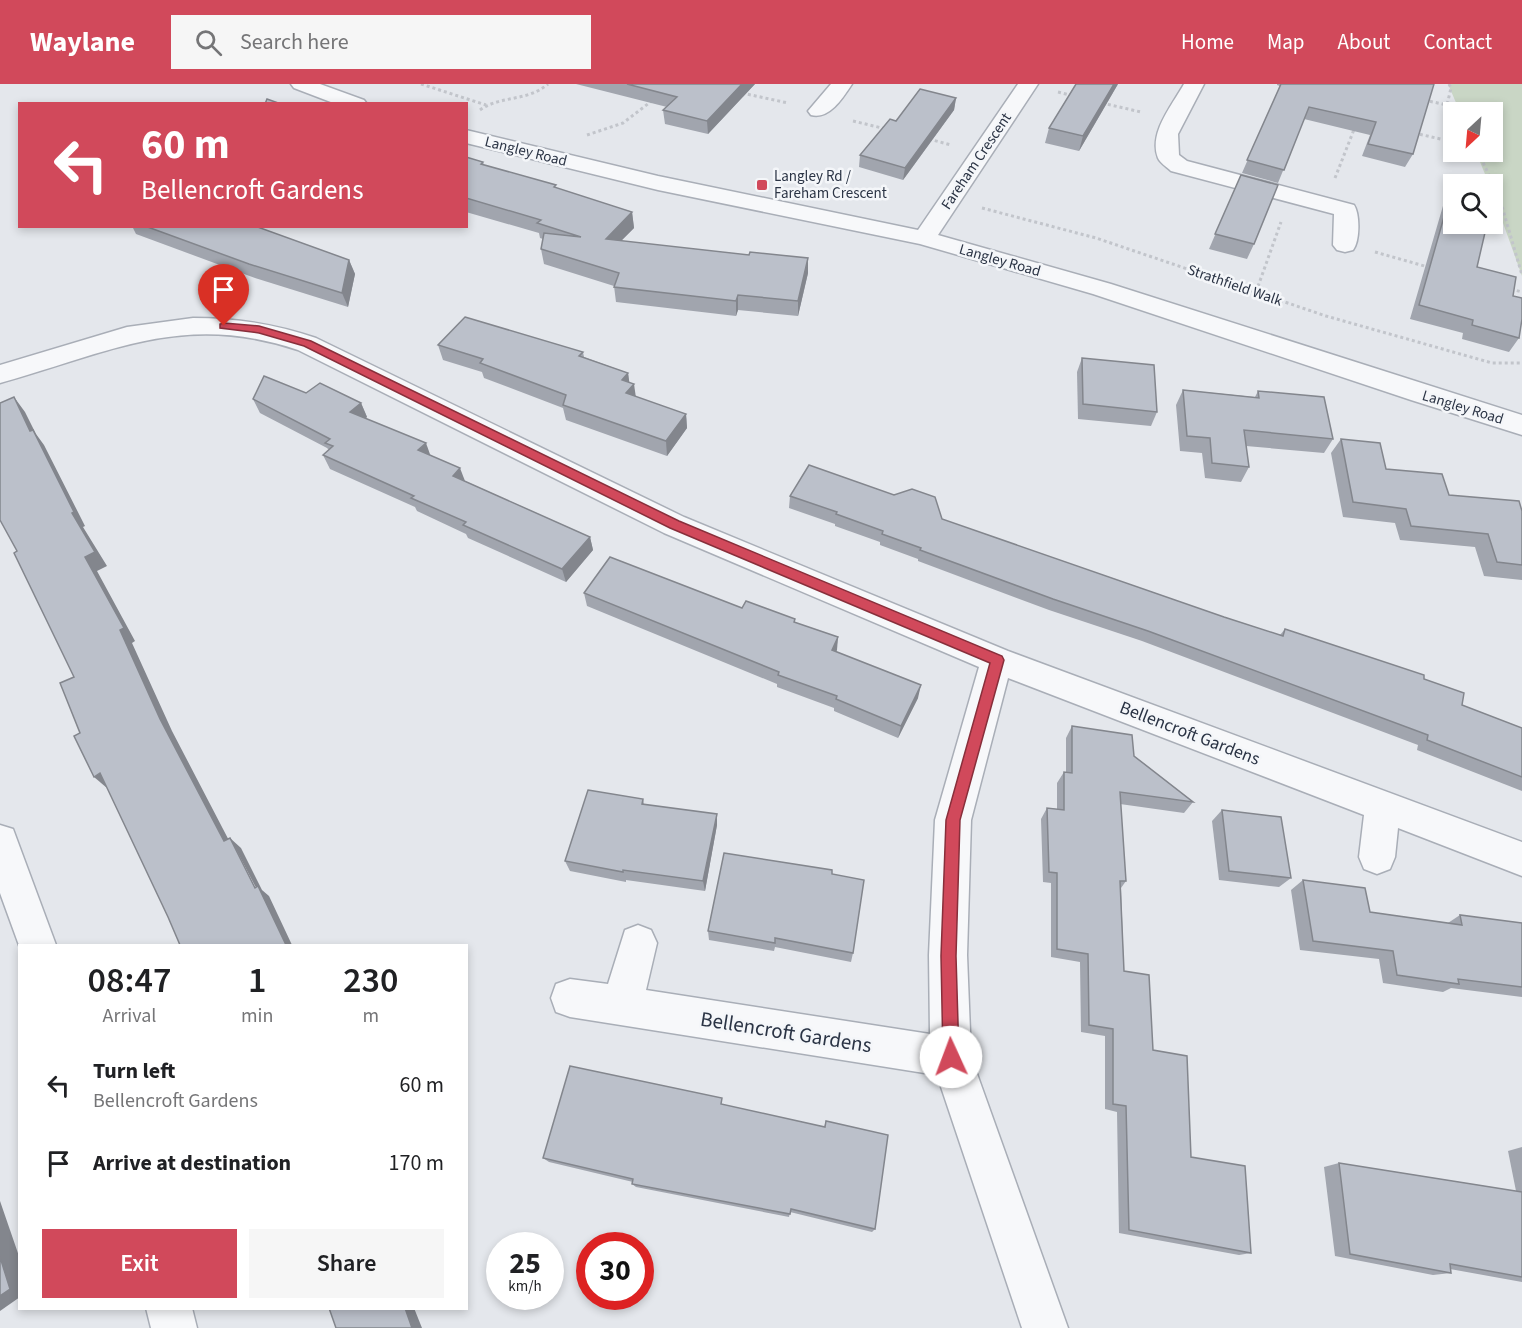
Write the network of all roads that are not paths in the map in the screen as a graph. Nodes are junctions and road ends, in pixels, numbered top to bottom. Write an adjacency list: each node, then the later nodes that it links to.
1 (302, 84): 5 (street)
2 (842, 84): 6 (street)
3 (1028, 84): 8 (street, Fareham Crescent)
4 (1194, 84): 9 (street)
5 (352, 102)
6 (818, 111)
7 (470, 126): 8 (street, Langley Road)
8 (924, 238): 11 (street, Langley Road)
9 (1345, 245)
10 (0, 375): 12 (street, Bellencroft Gardens)
11 (1522, 425)
12 (997, 660): 13 (street, Bellencroft Gardens); 21 (street)
13 (1383, 806): 15 (street); 16 (street, Bellencroft Gardens)
14 (0, 841): 18 (street)
15 (1377, 857)
16 (1522, 859)
17 (638, 943): 20 (street)
18 (37, 944)
19 (570, 998): 20 (street, Bellencroft Gardens)
20 (622, 1007): 21 (street, Bellencroft Gardens)
21 (951, 1057): 24 (street)
22 (170, 1310): 23 (street)
23 (174, 1328)
24 (1045, 1328)

